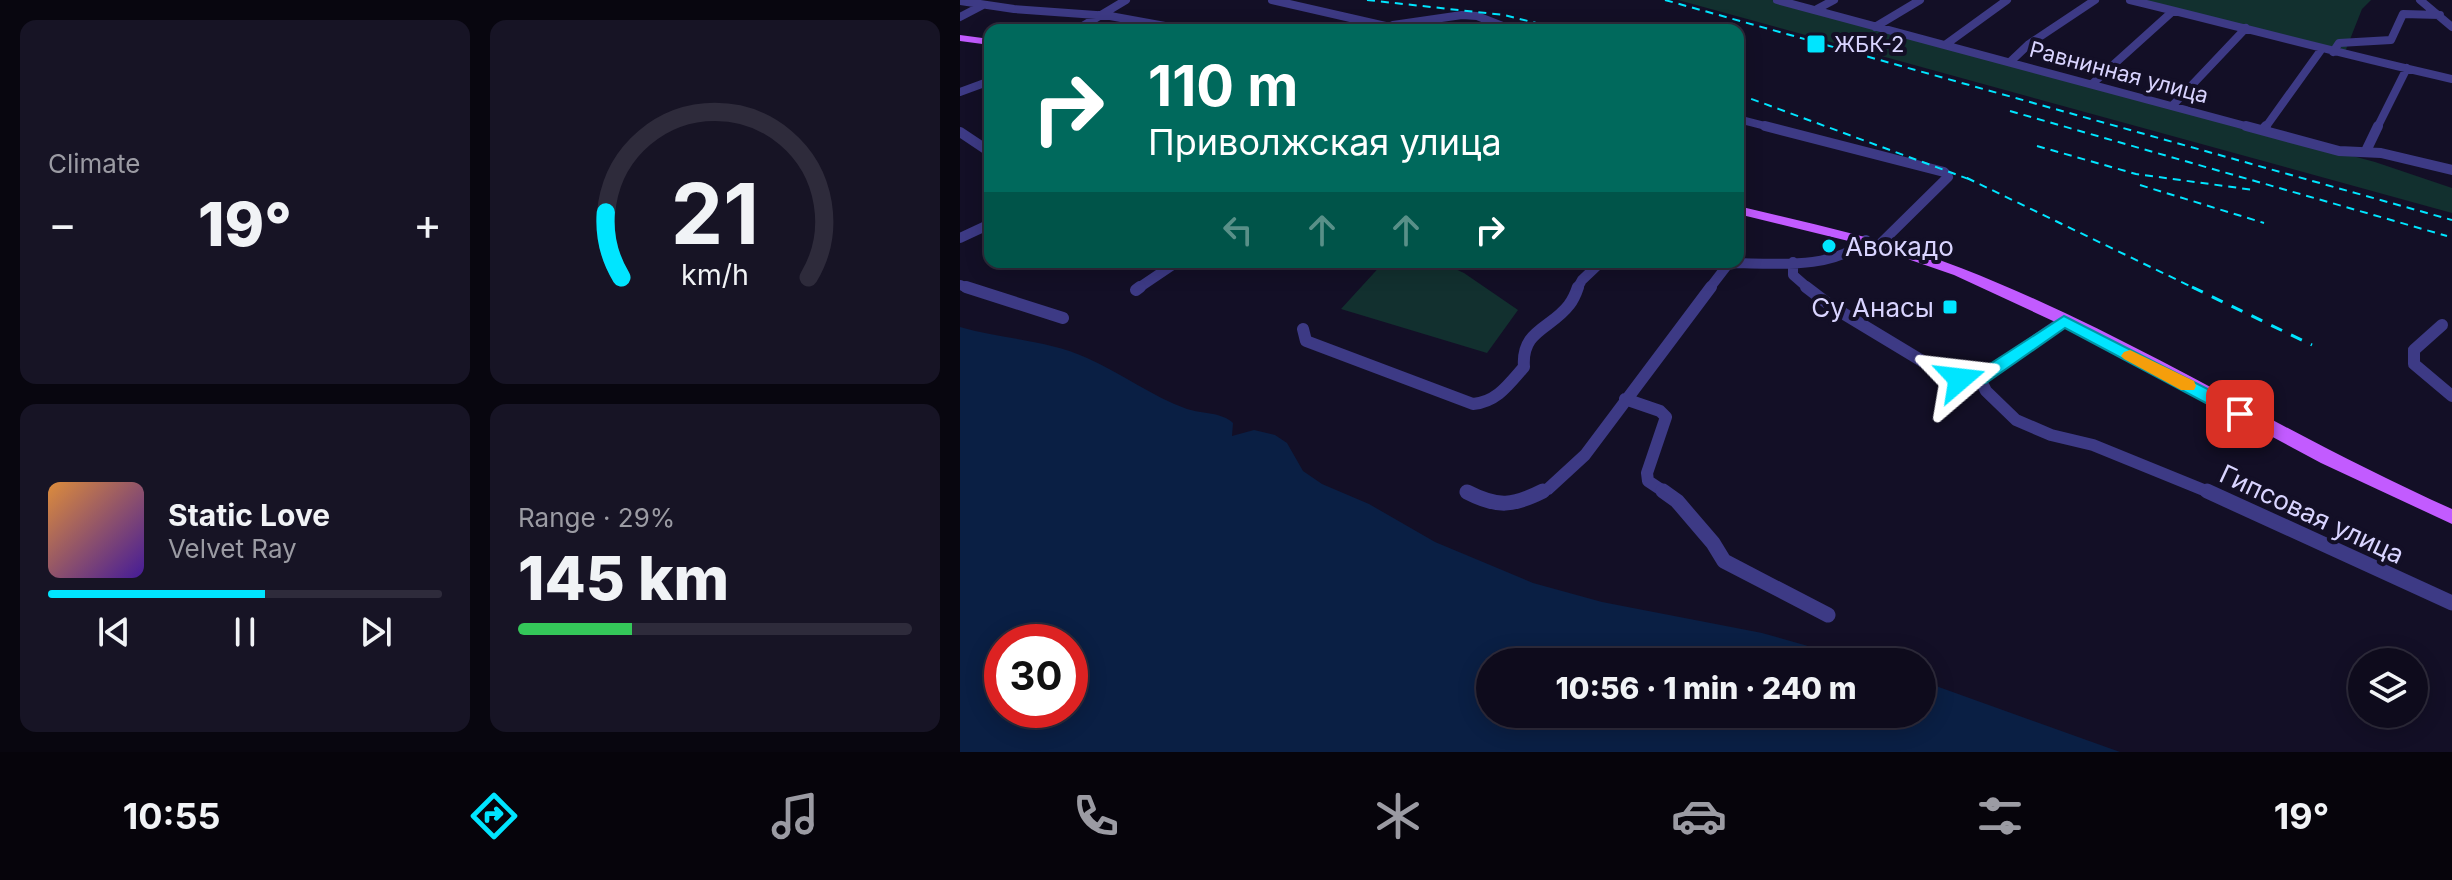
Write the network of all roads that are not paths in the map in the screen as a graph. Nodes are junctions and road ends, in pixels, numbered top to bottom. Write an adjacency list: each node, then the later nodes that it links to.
1 (1126, 0): 18 (street)
2 (1272, 0): 22 (street)
3 (1777, 0): 13 (street, Равнинная улица)
4 (1834, 0): 13 (street)
5 (1920, 0): 25 (street)
6 (2007, 0): 30 (street)
7 (2095, 0): 33 (street)
8 (2130, 0): 16 (street)
9 (2420, 0): 17 (street)
10 (960, 1): 11 (street)
11 (983, 5): 12 (street); 15 (street)
12 (1014, 9): 15 (street); 18 (street)
13 (1817, 9): 25 (street, Равнинная улица)
14 (960, 10): 15 (street)
15 (969, 10): 19 (street)
16 (2173, 11): 27 (street); 37 (street)
17 (2440, 15): 26 (street); 32 (street)
18 (1099, 16): 20 (street); 21 (street)
19 (960, 17)
20 (1086, 24)
21 (1149, 24)
22 (1381, 24)
23 (1403, 24): 24 (street)
24 (1498, 24)
25 (1875, 27): 30 (street, Равнинная улица)
26 (2452, 27)
27 (2246, 28): 31 (street); 41 (street)
28 (960, 38): 29 (main road)
29 (984, 41)
30 (1945, 45): 33 (street, Равнинная улица)
31 (2321, 50): 32 (street); 43 (street)
32 (2333, 52): 34 (street)
33 (2010, 62): 37 (street, Равнинная улица)
34 (2407, 68): 35 (street); 46 (street)
35 (2452, 79)
36 (984, 83): 38 (street)
37 (2092, 84): 41 (street, Равнинная улица)
38 (975, 87): 39 (street); 40 (street)
39 (984, 89)
40 (960, 92)
41 (2173, 105): 43 (street, Равнинная улица)
42 (1744, 121): 53 (street)
43 (2263, 130): 46 (street, Равнинная улица)
44 (960, 132): 45 (street)
45 (984, 148)
46 (2366, 151): 47 (street, Равнинная улица)
47 (2452, 170)
48 (1744, 211): 53 (main road)
49 (984, 227): 51 (street)
50 (960, 228): 51 (street)
51 (973, 232): 52 (street)
52 (960, 238)
53 (1873, 242): 54 (street); 62 (main road)
54 (1793, 262): 55 (street); 65 (street)
55 (1744, 263)
56 (1168, 268): 60 (street)
57 (1595, 268): 64 (street)
58 (1725, 268): 67 (street)
59 (960, 285): 61 (street)
60 (1136, 290)
61 (1063, 318)
62 (2064, 321): 65 (street); 69 (main road)
63 (2442, 325): 66 (street)
64 (1303, 329)
65 (1980, 379): 70 (street, Гипсовая улица)
66 (2452, 396)
67 (1625, 399): 68 (street); 71 (street)
68 (1467, 492)
69 (2452, 517)
70 (2452, 603)
71 (1828, 615)

